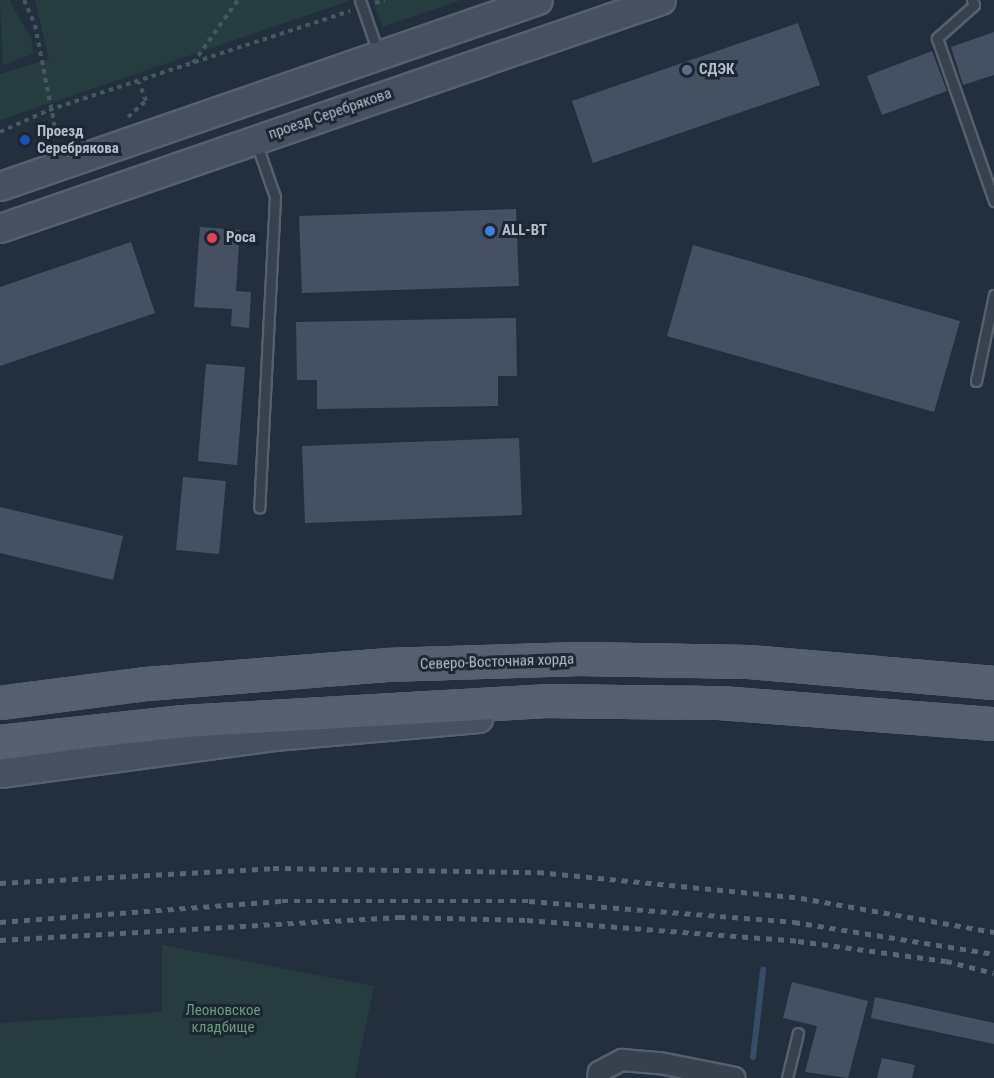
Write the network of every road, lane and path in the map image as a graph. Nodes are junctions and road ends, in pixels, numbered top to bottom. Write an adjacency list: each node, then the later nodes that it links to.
1 (24, 0): 10 (path)
2 (238, 0): 8 (path)
3 (538, 0): 7 (main road)
4 (660, 0): 14 (main road, проезд Серебрякова)
5 (972, 0): 16 (lane)
6 (361, 4): 7 (lane); 8 (path)
7 (379, 55): 15 (main road)
8 (193, 64): 9 (path)
9 (139, 82): 10 (path); 11 (path)
10 (49, 110): 12 (path); 13 (path)
11 (126, 118)
12 (0, 132)
13 (56, 133)
14 (255, 140): 17 (main road, проезд Серебрякова); 20 (lane)
15 (0, 186)
16 (994, 201)
17 (0, 228)
18 (994, 295): 19 (lane)
19 (976, 381)
20 (259, 508)
21 (994, 669): 22 (main road)
22 (924, 674): 23 (main road, Северо-Восточная хорда); 25 (main road, Северо-Восточная хорда)
23 (994, 683)
24 (650, 701): 26 (main road); 27 (main road); 28 (main road)
25 (0, 703)
26 (994, 724)
27 (0, 742)
28 (0, 773)
29 (798, 1033): 32 (lane)
30 (598, 1078): 31 (street)
31 (735, 1078)
32 (787, 1078)

